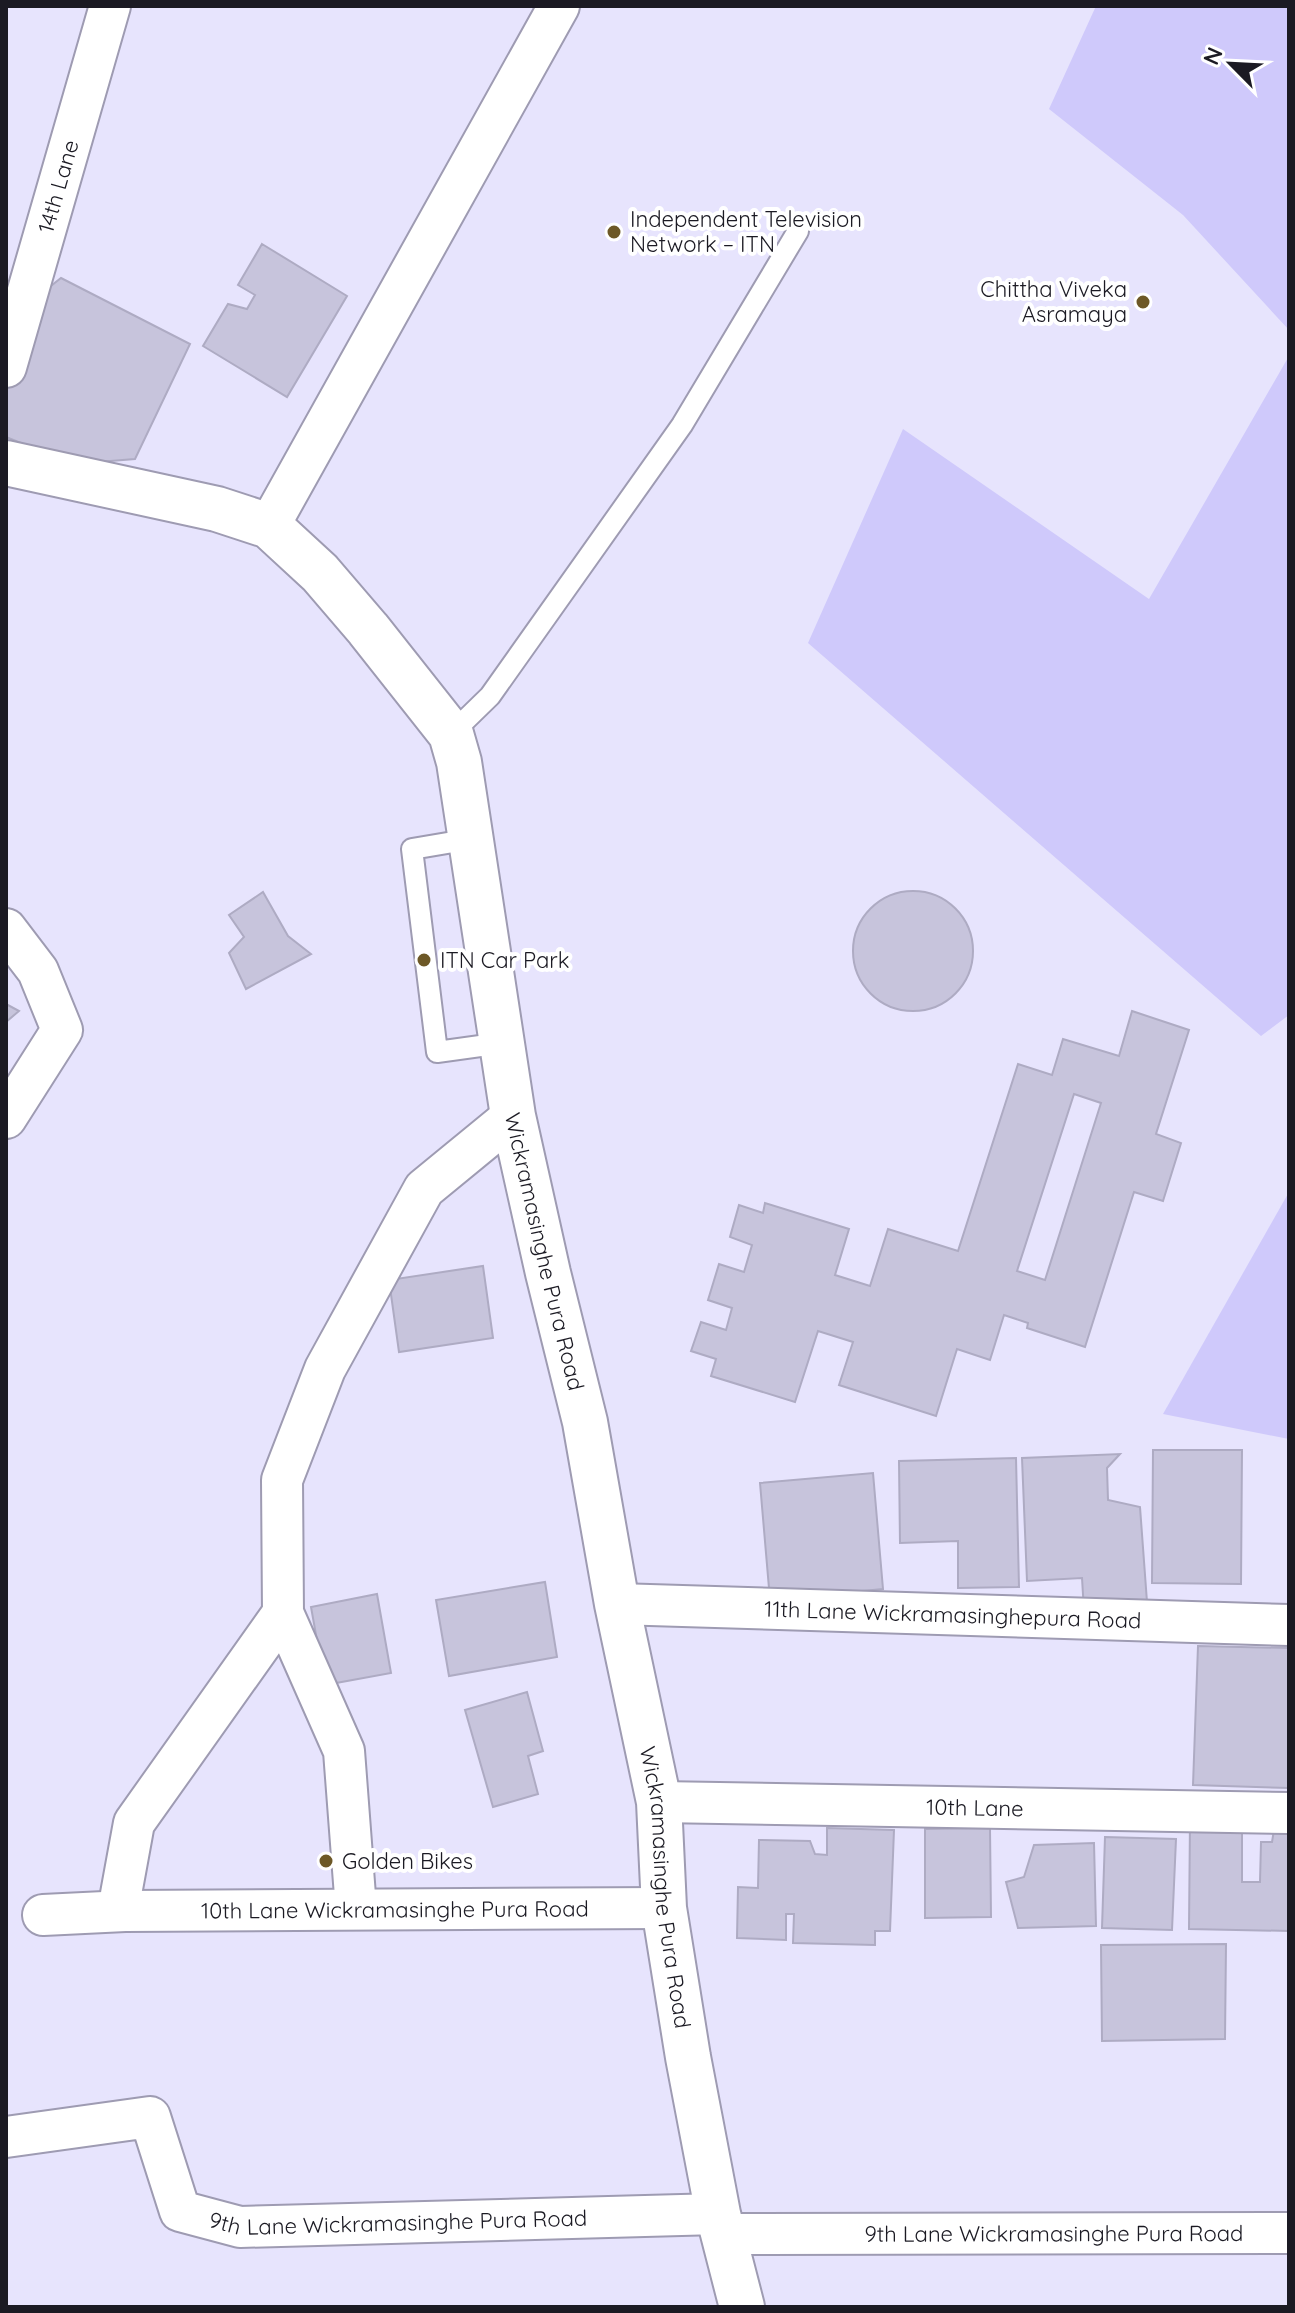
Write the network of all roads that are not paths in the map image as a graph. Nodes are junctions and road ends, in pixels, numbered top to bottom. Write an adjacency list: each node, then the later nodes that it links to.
1 (110, 6): 4 (street, 14th Lane)
2 (559, 6): 6 (street)
3 (798, 231): 7 (lane)
4 (6, 367)
5 (6, 463): 6 (street, Wickramasinghe Pura Road)
6 (269, 526): 7 (street, Wickramasinghe Pura Road)
7 (451, 734): 8 (street, Wickramasinghe Pura Road)
8 (471, 839): 10 (street, Wickramasinghe Pura Road); 10 (lane)
9 (6, 929): 12 (street)
10 (502, 1043): 11 (street, Wickramasinghe Pura Road)
11 (513, 1116): 13 (street, Wickramasinghe Pura Road); 14 (street)
12 (6, 1118)
13 (617, 1604): 15 (street, 11th Lane Wickramasinghepura Road); 16 (street, Wickramasinghe Pura Road)
14 (283, 1613): 19 (street); 20 (street)
15 (1289, 1625)
16 (659, 1802): 17 (street, 10th Lane); 18 (street, Wickramasinghe Pura Road)
17 (1289, 1813)
18 (664, 1908): 19 (street, 10th Lane Wickramasinghe Pura Road); 23 (street, Wickramasinghe Pura Road)
19 (356, 1909): 20 (street, 10th Lane Wickramasinghe Pura Road)
20 (125, 1911): 21 (street, 10th Lane Wickramasinghe Pura Road)
21 (43, 1915)
22 (6, 2137): 23 (street, 9th Lane Wickramasinghe Pura Road)
23 (721, 2224): 24 (street, 9th Lane Wickramasinghe Pura Road); 25 (street, Wickramasinghe Pura Road)
24 (1289, 2233)
25 (742, 2307)

